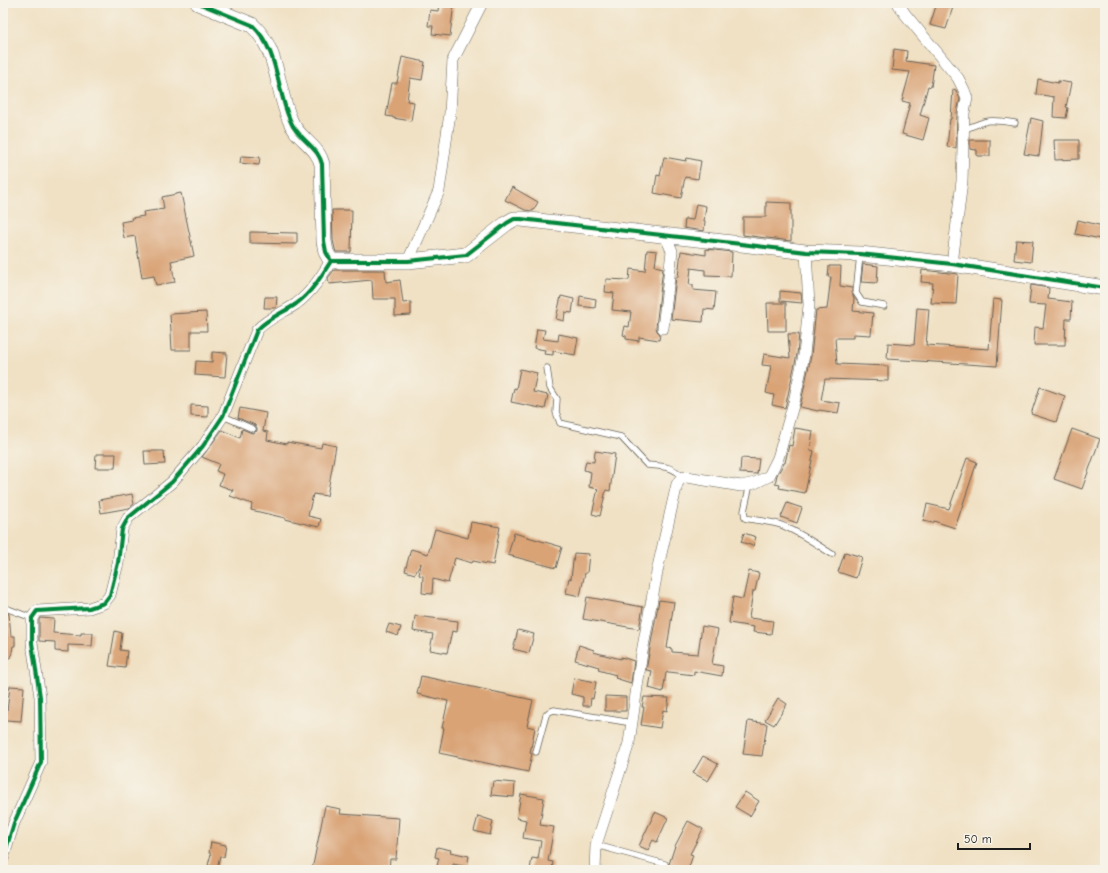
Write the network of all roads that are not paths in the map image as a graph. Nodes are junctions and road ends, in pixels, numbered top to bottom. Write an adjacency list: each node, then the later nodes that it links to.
1 (198, 3): 9 (street)
2 (482, 3): 10 (street)
3 (898, 3): 5 (street)
4 (1015, 123): 5 (lane)
5 (964, 130): 11 (street)
6 (665, 235): 7 (street); 10 (street); 14 (street)
7 (806, 252): 8 (street); 19 (street)
8 (860, 254): 11 (street); 13 (lane)
9 (331, 261): 10 (street); 16 (street)
10 (408, 261)
11 (952, 264): 12 (street)
12 (1105, 288)
13 (884, 306)
14 (663, 328)
15 (547, 368): 18 (lane)
16 (223, 416): 17 (lane); 22 (street)
17 (254, 429)
18 (684, 478): 19 (street); 23 (street)
19 (750, 484): 20 (lane)
20 (832, 554)
21 (3, 607): 22 (lane)
22 (32, 618): 26 (street)
23 (632, 723): 24 (lane); 25 (street)
24 (536, 752)
25 (596, 844): 27 (lane); 28 (street)
26 (3, 859)
27 (665, 864)
28 (595, 870)

